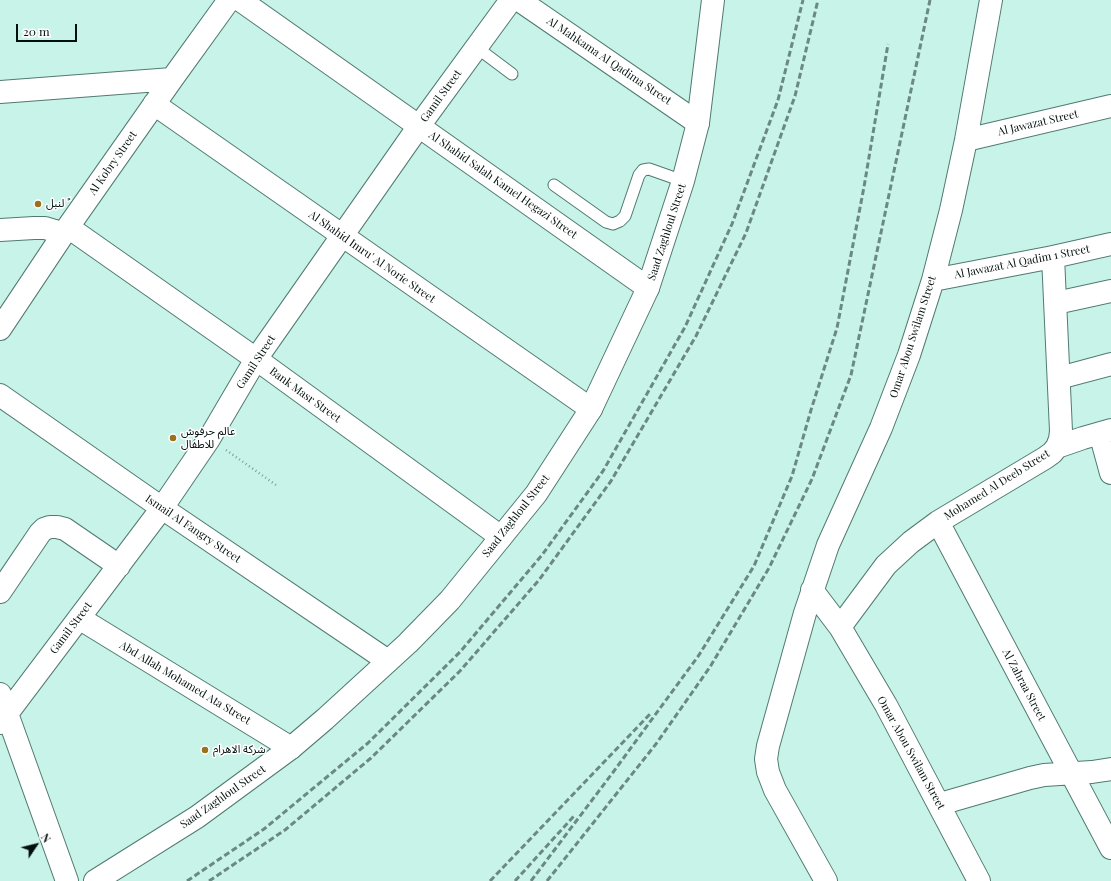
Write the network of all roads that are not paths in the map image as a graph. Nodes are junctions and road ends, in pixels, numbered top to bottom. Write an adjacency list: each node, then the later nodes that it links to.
1 (229, 0): 9 (street, Al Kobry Street)
2 (240, 0): 14 (street, Al Shahid Salah Kamel Hegazi Street)
3 (511, 0): 7 (street, Gamil Street)
4 (519, 0): 13 (street, Al Mahkama Al Qadima Street)
5 (713, 0): 13 (street, Saad Zaghloul Street)
6 (995, 1): 15 (street, Omar Abou Swilam Street)
7 (476, 47): 8 (lane); 14 (street, Gamil Street)
8 (512, 74)
9 (172, 79): 10 (street); 11 (street, Al Kobry Street)
10 (0, 92)
11 (154, 104): 19 (street, Al Kobry Street); 20 (street, Al Shahid Imru' Al Norie Street)
12 (1111, 106): 15 (street, Al Jawazat Street)
13 (698, 123): 16 (street, Saad Zaghloul Street)
14 (419, 126): 20 (street, Gamil Street); 24 (street, Al Shahid Salah Kamel Hegazi Street)
15 (966, 140): 23 (street, Omar Abou Swilam Street)
16 (683, 181): 17 (lane); 24 (street, Saad Zaghloul Street)
17 (554, 185)
18 (0, 230): 19 (street, Bank Masr Street)
19 (65, 231): 27 (street, Al Kobry Street); 28 (street, Bank Masr Street)
20 (342, 236): 28 (street, Gamil Street); 32 (street, Al Shahid Imru' Al Norie Street)
21 (1111, 244): 22 (street, Al Jawazat Al Qadim 1 Street)
22 (1053, 257): 23 (street, Al Jawazat Al Qadim 1 Street); 26 (street, Mohamed Al Deeb Street)
23 (932, 280): 40 (street, Omar Abou Swilam Street)
24 (648, 288): 32 (street, Saad Zaghloul Street)
25 (1111, 291): 26 (street)
26 (1056, 303): 30 (street, Mohamed Al Deeb Street)
27 (0, 329)
28 (256, 360): 36 (street, Gamil Street); 38 (street, Bank Masr Street)
29 (1111, 364): 30 (street)
30 (1059, 378): 34 (street, Mohamed Al Deeb Street)
31 (0, 395): 36 (street, Ismail Al Fangry Street)
32 (591, 409): 38 (street, Saad Zaghloul Street)
33 (1106, 431): 34 (street); 35 (street)
34 (1057, 447): 37 (street, Mohamed Al Deeb Street)
35 (1111, 473)
36 (162, 508): 39 (street, Gamil Street); 44 (street, Ismail Al Fangry Street)
37 (938, 522): 43 (street, Mohamed Al Deeb Street); 48 (street, Al Zahraa Street)
38 (502, 537): 44 (street, Saad Zaghloul Street)
39 (119, 566): 41 (street); 42 (street, Gamil Street)
40 (812, 590): 43 (street, Omar Abou Swilam Street); 53 (street, Omar Abou Swilam Street)
41 (0, 592)
42 (79, 618): 45 (street, Gamil Street); 46 (street, Abd Allah Mohamed Ata Street)
43 (840, 626): 49 (street, Omar Abou Swilam Street)
44 (388, 662): 46 (street, Saad Zaghloul Street)
45 (2, 710): 51 (street)
46 (291, 748): 52 (street, Saad Zaghloul Street)
47 (1111, 769): 48 (street)
48 (1071, 774): 49 (street); 50 (street, Al Zahraa Street)
49 (940, 804): 54 (street, Omar Abou Swilam Street)
50 (1111, 848)
51 (67, 881)
52 (95, 881)
53 (826, 881)
54 (979, 881)

